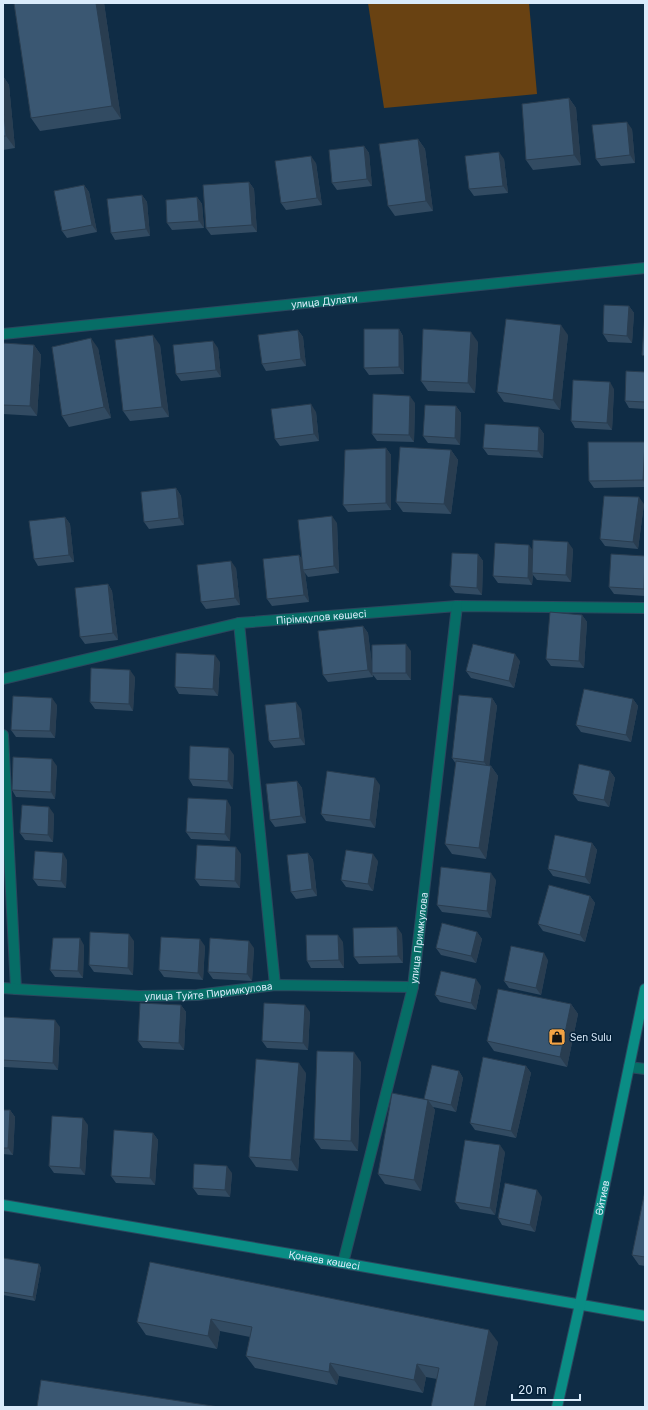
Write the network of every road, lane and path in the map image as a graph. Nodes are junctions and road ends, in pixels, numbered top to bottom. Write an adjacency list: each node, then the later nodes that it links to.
1 (645, 268): 2 (street, улица Дулати)
2 (3, 334)
3 (457, 606): 4 (street, Пірімқұлов көшесі); 5 (street, Пірімқұлов көшесі); 9 (street, улица Примкулова)
4 (645, 608)
5 (239, 623): 6 (street, Пірімқұлов көшесі); 8 (street)
6 (3, 679)
7 (3, 735): 11 (street)
8 (274, 985): 9 (street, улица Туйте Пиримкулова); 11 (street, улица Туйте Пиримкулова)
9 (414, 986): 16 (street, улица Примкулова)
10 (3, 988): 11 (street, улица Туйте Пиримкулова)
11 (16, 989)
12 (645, 989): 13 (main road, Әйтиев)
13 (629, 1067): 14 (street); 17 (main road, Әйтиев)
14 (645, 1069)
15 (3, 1206): 16 (main road, Қонаев көшесі)
16 (343, 1263): 17 (main road, Қонаев көшесі)
17 (580, 1304): 18 (main road, Қонаев көшесі); 19 (main road, Әйтиев)
18 (645, 1316)
19 (557, 1407)

